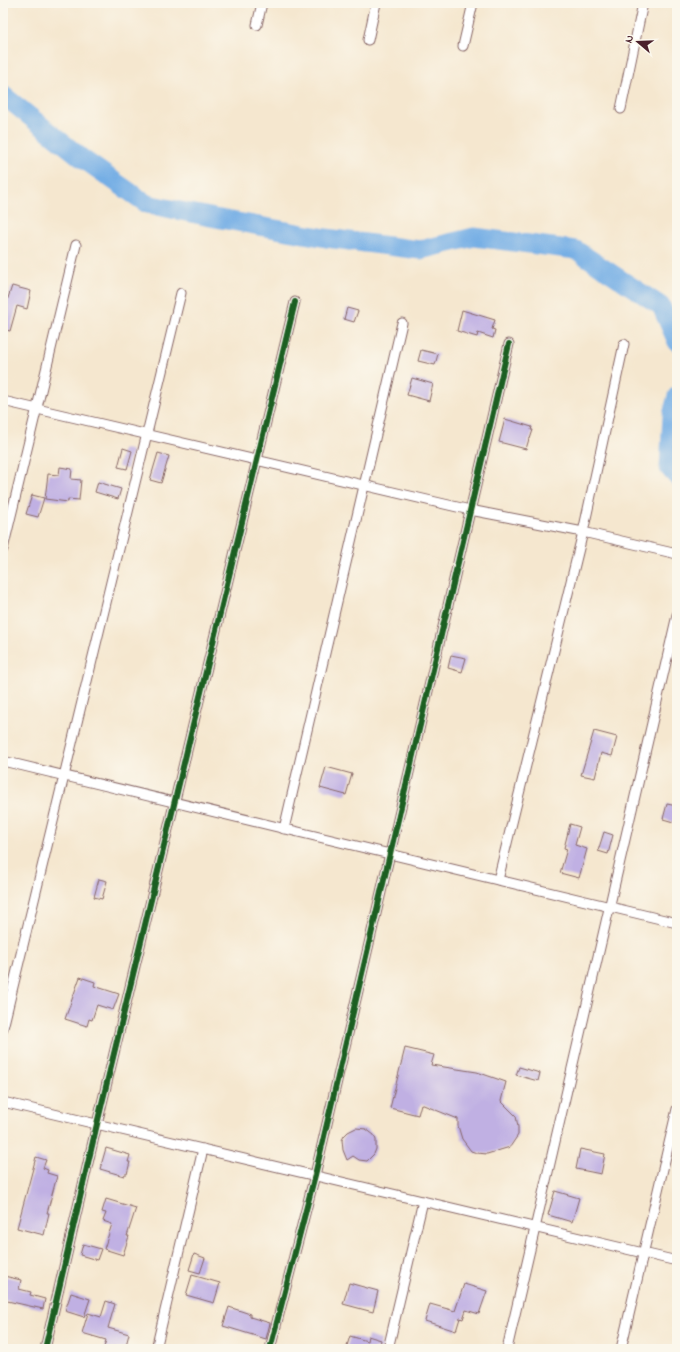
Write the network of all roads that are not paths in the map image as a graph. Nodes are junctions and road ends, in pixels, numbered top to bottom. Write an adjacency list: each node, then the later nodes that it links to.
1 (262, 3): 5 (street)
2 (376, 3): 6 (street)
3 (473, 3): 7 (street)
4 (643, 3): 8 (street)
5 (257, 25)
6 (368, 40)
7 (463, 46)
8 (621, 109)
9 (76, 245): 16 (street)
10 (181, 293): 17 (street)
11 (295, 302): 18 (street)
12 (402, 323): 19 (street)
13 (509, 344): 20 (street)
14 (624, 344): 21 (street)
15 (3, 401): 16 (street)
16 (37, 409): 17 (street); 22 (street)
17 (146, 434): 18 (street); 26 (street)
18 (257, 460): 19 (street); 27 (street)
19 (364, 485): 20 (street); 28 (street)
20 (470, 510): 21 (street); 29 (street)
21 (583, 532): 23 (street); 30 (street)
22 (3, 549)
23 (677, 554)
24 (677, 614): 31 (street)
25 (3, 761): 26 (street)
26 (64, 776): 27 (street); 33 (street)
27 (174, 802): 28 (street); 36 (street)
28 (284, 829): 29 (street)
29 (390, 854): 30 (street); 38 (street)
30 (498, 880): 31 (street)
31 (610, 907): 32 (street); 40 (street)
32 (677, 923)
33 (3, 1028)
34 (3, 1102): 36 (street)
35 (677, 1109): 41 (street)
36 (97, 1124): 37 (street); 43 (street)
37 (203, 1149): 38 (street); 44 (street)
38 (315, 1175): 39 (street); 45 (street)
39 (423, 1201): 40 (street); 46 (street)
40 (536, 1227): 41 (street); 47 (street)
41 (643, 1253): 42 (street); 48 (street)
42 (677, 1261)
43 (45, 1349)
44 (156, 1349)
45 (270, 1349)
46 (388, 1349)
47 (507, 1349)
48 (621, 1349)

